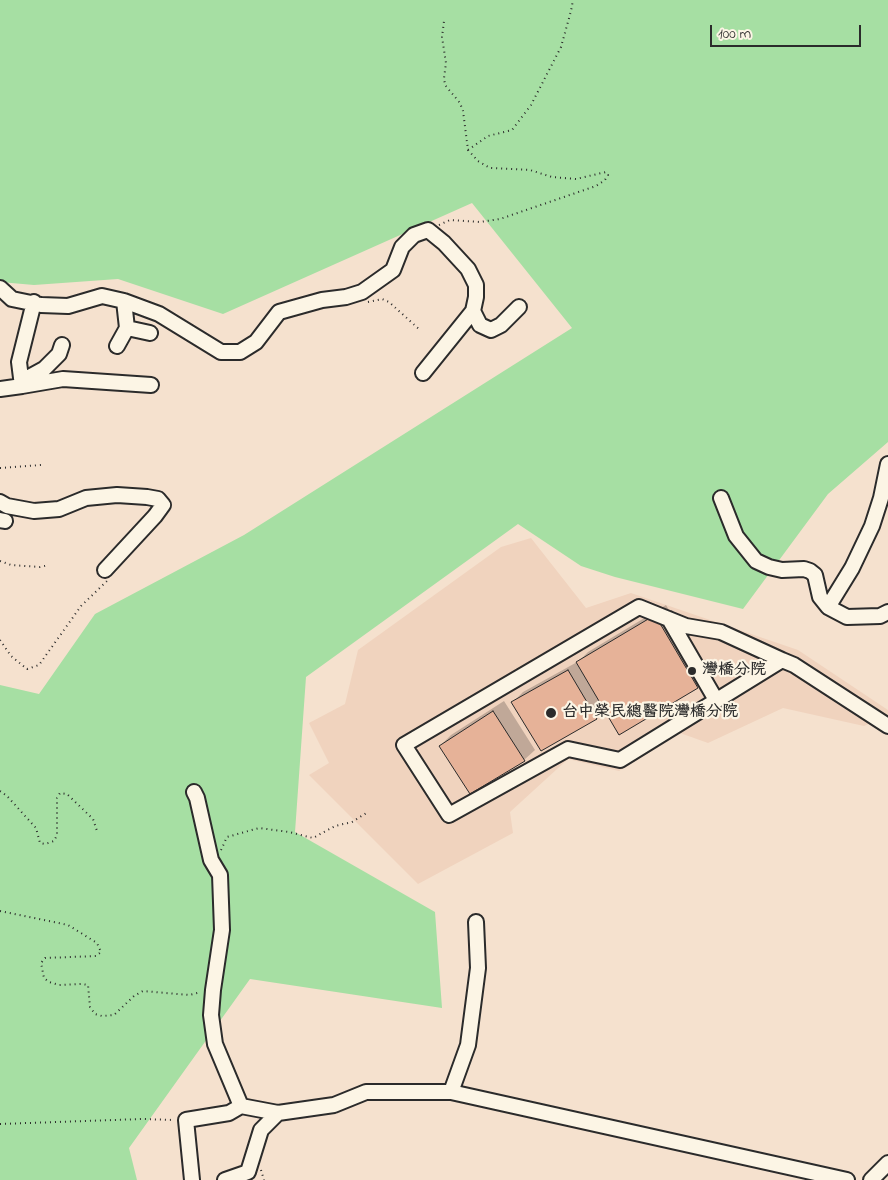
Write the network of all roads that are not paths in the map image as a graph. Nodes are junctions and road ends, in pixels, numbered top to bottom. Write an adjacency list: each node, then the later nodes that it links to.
1 (0, 288): 3 (street)
2 (124, 301): 3 (street); 5 (street); 6 (street)
3 (34, 302): 11 (street)
4 (518, 307): 5 (street)
5 (473, 311): 10 (street)
6 (127, 328): 7 (street); 9 (street)
7 (150, 333)
8 (62, 345): 11 (street)
9 (117, 346)
10 (423, 373)
11 (22, 384): 12 (street); 13 (street)
12 (151, 385)
13 (0, 389)
14 (888, 464): 18 (street)
15 (721, 498): 18 (street)
16 (0, 502): 17 (street)
17 (105, 570)
18 (828, 607): 19 (street)
19 (888, 612)
20 (669, 619): 21 (street); 22 (street); 22 (street)
21 (782, 660): 22 (street); 23 (street)
22 (716, 700)
23 (888, 726)
24 (194, 792): 27 (street)
25 (476, 922): 26 (street)
26 (451, 1092): 28 (street); 32 (street)
27 (241, 1106): 28 (street); 30 (street)
28 (278, 1113): 31 (street)
29 (888, 1163): 33 (street)
30 (192, 1180)
31 (225, 1180)
32 (847, 1180)
33 (872, 1180)

